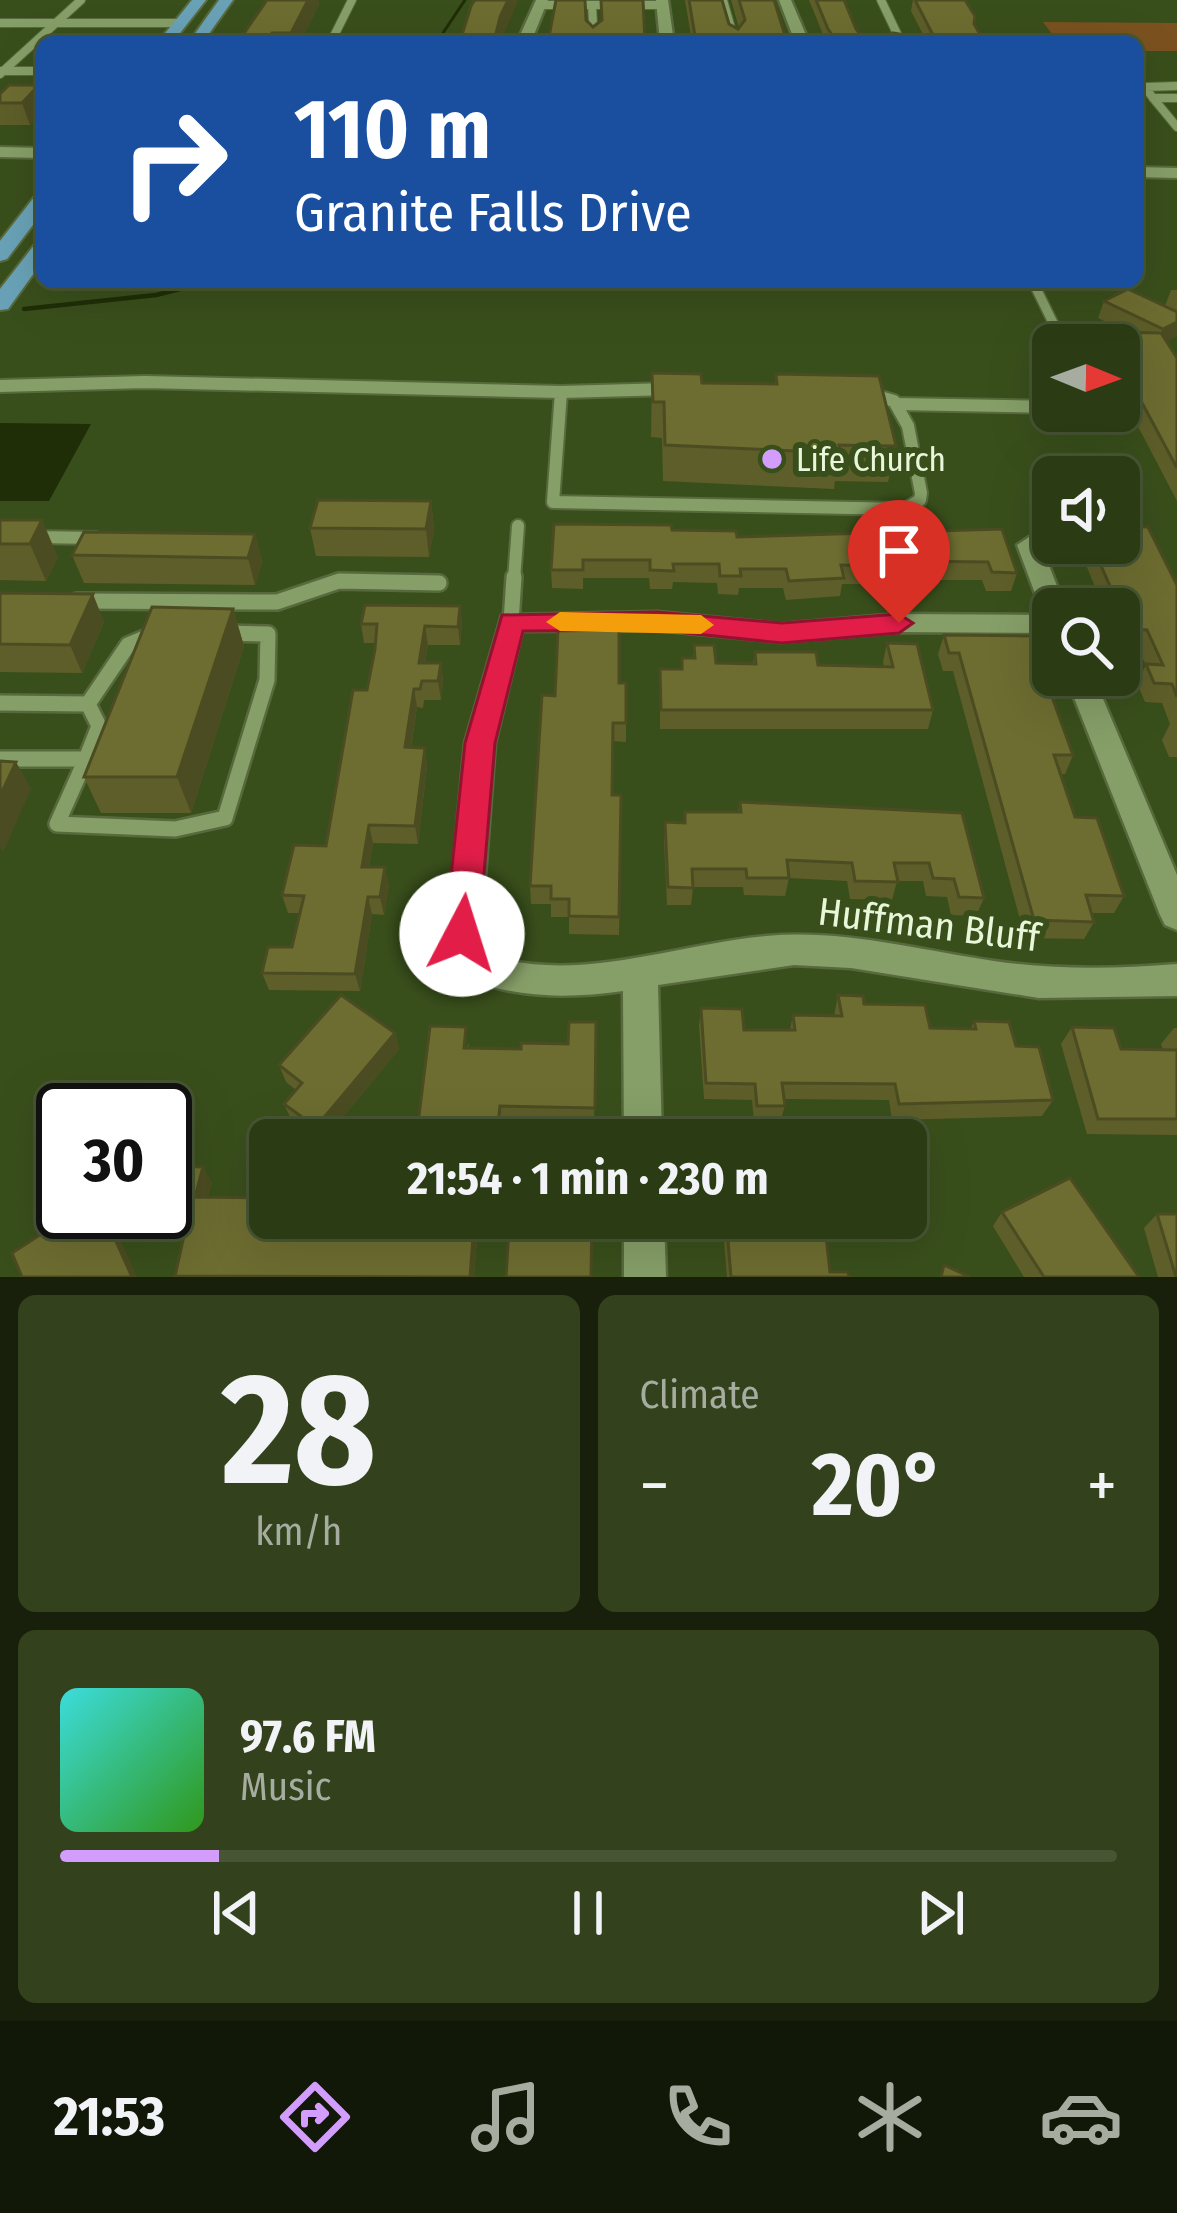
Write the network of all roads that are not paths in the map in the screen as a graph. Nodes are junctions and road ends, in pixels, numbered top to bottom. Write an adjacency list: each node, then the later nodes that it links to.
1 (81, 0): 12 (lane)
2 (199, 0): 13 (main road)
3 (226, 0): 14 (main road)
4 (352, 0): 18 (lane)
5 (723, 0): 22 (lane)
6 (785, 0): 23 (street)
7 (881, 0): 24 (lane)
8 (663, 2): 10 (lane); 21 (street)
9 (540, 3): 10 (lane); 19 (street)
10 (592, 5): 20 (lane)
11 (0, 23): 12 (lane)
12 (58, 23): 13 (lane); 15 (lane)
13 (180, 23): 14 (main road); 16 (main road)
14 (210, 23): 17 (main road)
15 (43, 36)
16 (170, 36)
17 (200, 36)
18 (334, 36)
19 (526, 36)
20 (594, 36)
21 (666, 36)
22 (733, 36)
23 (800, 36)
24 (898, 36)
25 (36, 42): 27 (lane)
26 (36, 71): 27 (lane)
27 (1, 72)
28 (1177, 86): 29 (lane)
29 (1153, 98): 30 (lane); 31 (lane)
30 (1177, 98)
31 (1177, 127)
32 (0, 152): 33 (main road)
33 (36, 153)
34 (0, 168): 35 (main road)
35 (36, 168)
36 (1143, 172): 37 (main road)
37 (1177, 173)
38 (36, 208): 39 (main road)
39 (0, 255)
40 (36, 256): 42 (main road)
41 (1037, 288): 43 (lane)
42 (0, 304)
43 (1054, 324)
44 (0, 386): 46 (lane)
45 (694, 390): 46 (lane)
46 (561, 392): 48 (lane)
47 (858, 393): 48 (lane)
48 (897, 404): 49 (lane)
49 (1032, 407)
50 (518, 526): 57 (lane)
51 (0, 527): 52 (lane)
52 (115, 538)
53 (1029, 545): 55 (street)
54 (439, 583): 56 (lane)
55 (1045, 588)
56 (65, 601)
57 (512, 622): 58 (street); 67 (street, Huffman Bluff)
58 (1032, 624)
59 (180, 633): 63 (lane)
60 (202, 633): 65 (lane)
61 (1088, 696): 66 (street)
62 (0, 703): 63 (lane)
63 (88, 704): 65 (lane)
64 (0, 759): 65 (lane)
65 (86, 759)
66 (1177, 915)
67 (640, 972): 68 (street, Huffman Bluff); 69 (street)
68 (1177, 980)
69 (643, 1119)
70 (644, 1239): 71 (street)
71 (645, 1277)

